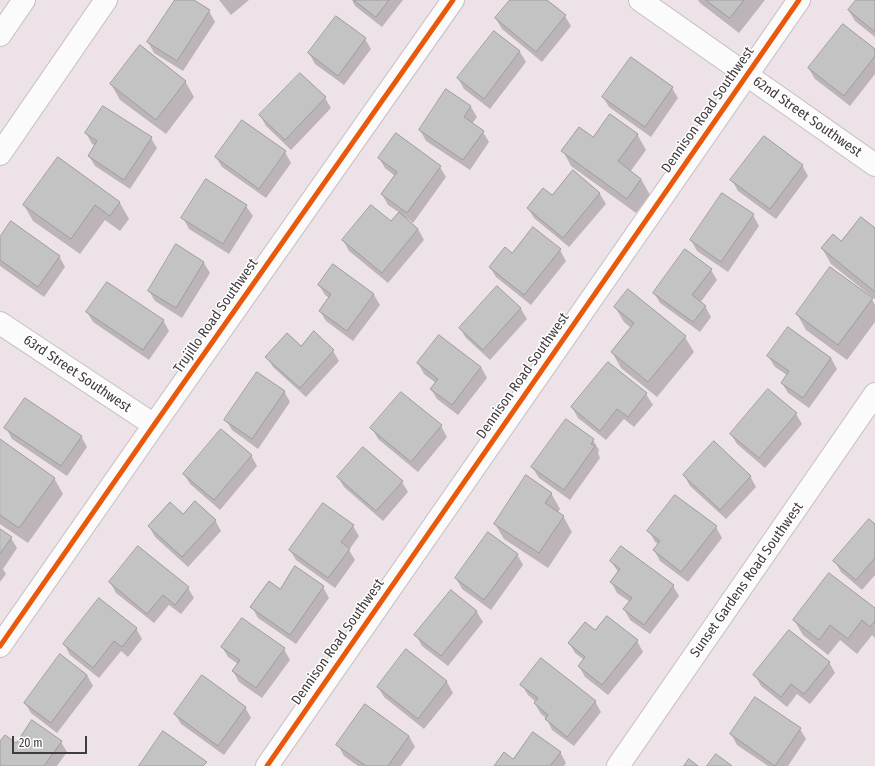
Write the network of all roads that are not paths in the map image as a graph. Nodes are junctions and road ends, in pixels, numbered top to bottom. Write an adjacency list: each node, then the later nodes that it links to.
1 (24, 0): 6 (street)
2 (106, 0): 8 (street)
3 (453, 0): 12 (street, Trujillo Road Southwest)
4 (640, 0): 7 (street, 62nd Street Southwest)
5 (799, 0): 7 (street, Dennison Road Southwest)
6 (0, 35)
7 (747, 75): 9 (street, 62nd Street Southwest); 14 (street, Dennison Road Southwest)
8 (0, 154)
9 (875, 165)
10 (0, 323): 12 (street, 63rd Street Southwest)
11 (875, 394): 15 (street, Sunset Gardens Road Southwest)
12 (154, 425): 13 (street, Trujillo Road Southwest)
13 (0, 646)
14 (267, 766)
15 (618, 766)

